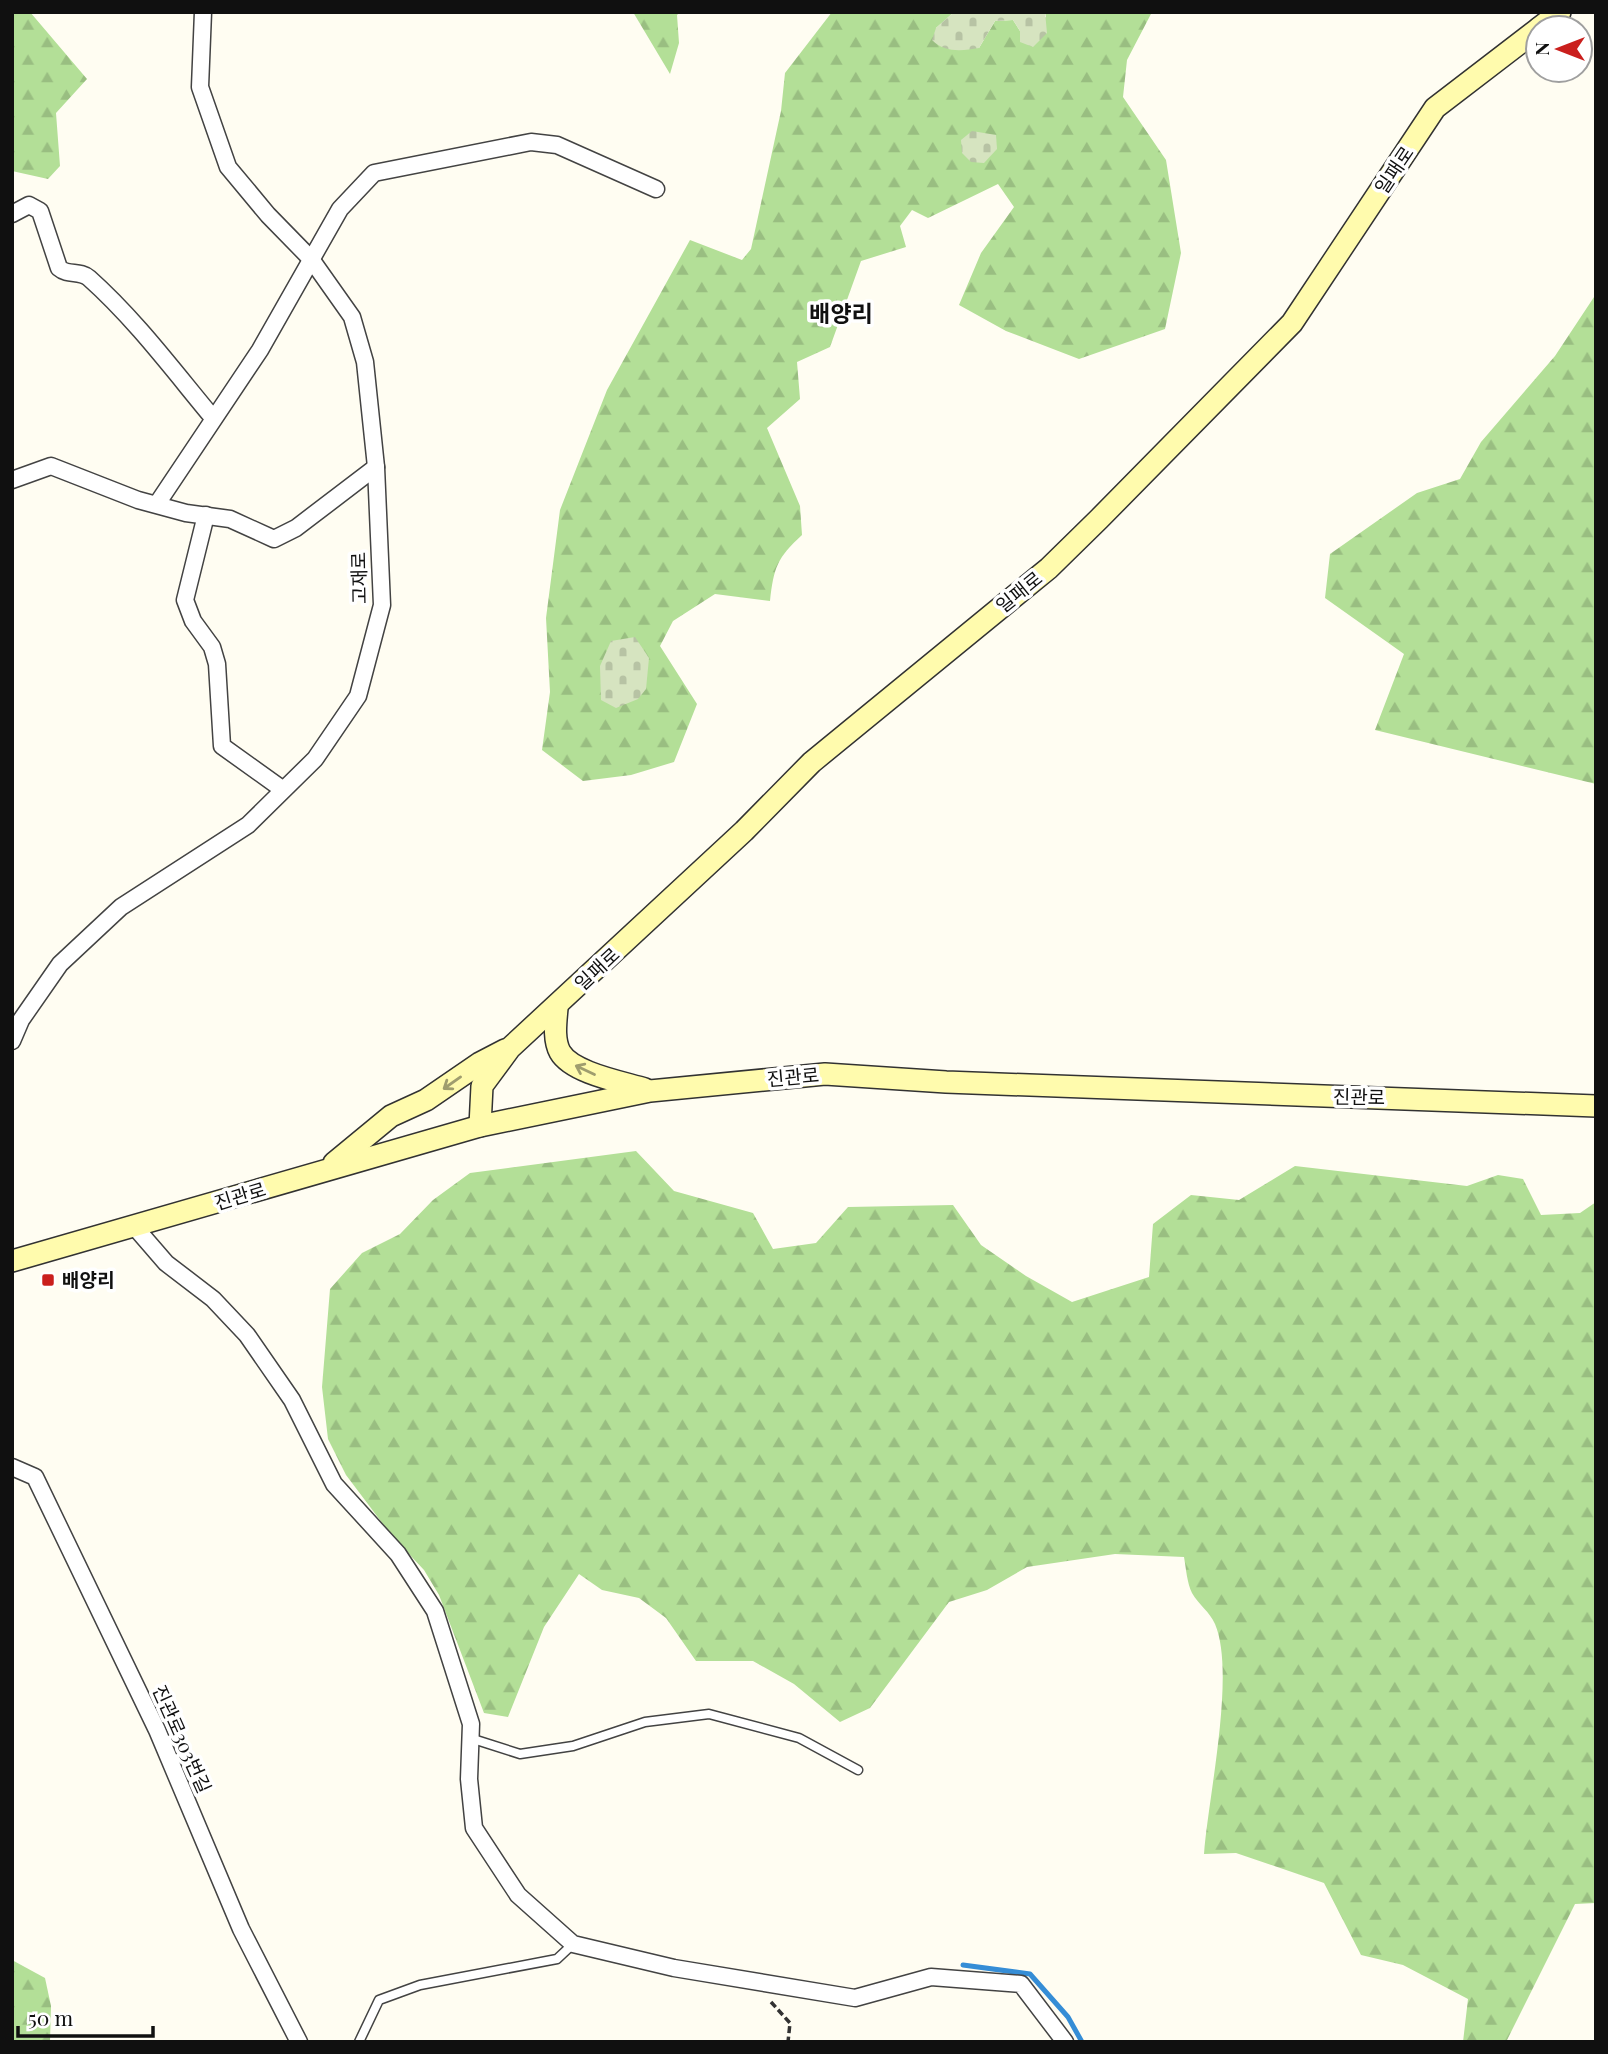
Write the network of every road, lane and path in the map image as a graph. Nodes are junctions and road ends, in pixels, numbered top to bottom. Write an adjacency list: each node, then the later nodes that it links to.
1 (203, 12): 5 (street, 고재로)
2 (1524, 40): 12 (main road, 일패로)
3 (656, 189): 5 (street)
4 (12, 214): 6 (street)
5 (311, 259): 6 (street); 7 (street, 고재로)
6 (213, 418): 9 (street)
7 (376, 467): 10 (street); 11 (street, 고재로)
8 (12, 480): 9 (street)
9 (157, 504): 10 (street)
10 (206, 515): 11 (street)
11 (282, 789): 13 (street, 고재로)
12 (557, 1008): 15 (main road, 일패로); 16 (main road, one-way to 12)
13 (17, 1014): 14 (street, 고재로)
14 (12, 1041)
15 (510, 1048): 18 (main road, 일패로); 19 (main road, one-way to 19)
16 (650, 1091): 17 (main road, 진관로); 18 (main road, 진관로)
17 (1596, 1106)
18 (481, 1126): 19 (main road, 진관로)
19 (326, 1169): 20 (main road, 진관로)
20 (134, 1226): 22 (main road, 진관로); 25 (street)
21 (12, 1247): 22 (main road)
22 (37, 1254): 23 (main road, 진관로)
23 (12, 1261)
24 (12, 1467): 29 (street, 진관로303번길)
25 (470, 1738): 26 (lane); 27 (street)
26 (858, 1770)
27 (573, 1944): 28 (street); 30 (lane)
28 (754, 1981): 31 (path); 32 (street)
29 (299, 2042)
30 (359, 2042)
31 (788, 2042)
32 (1065, 2042)

